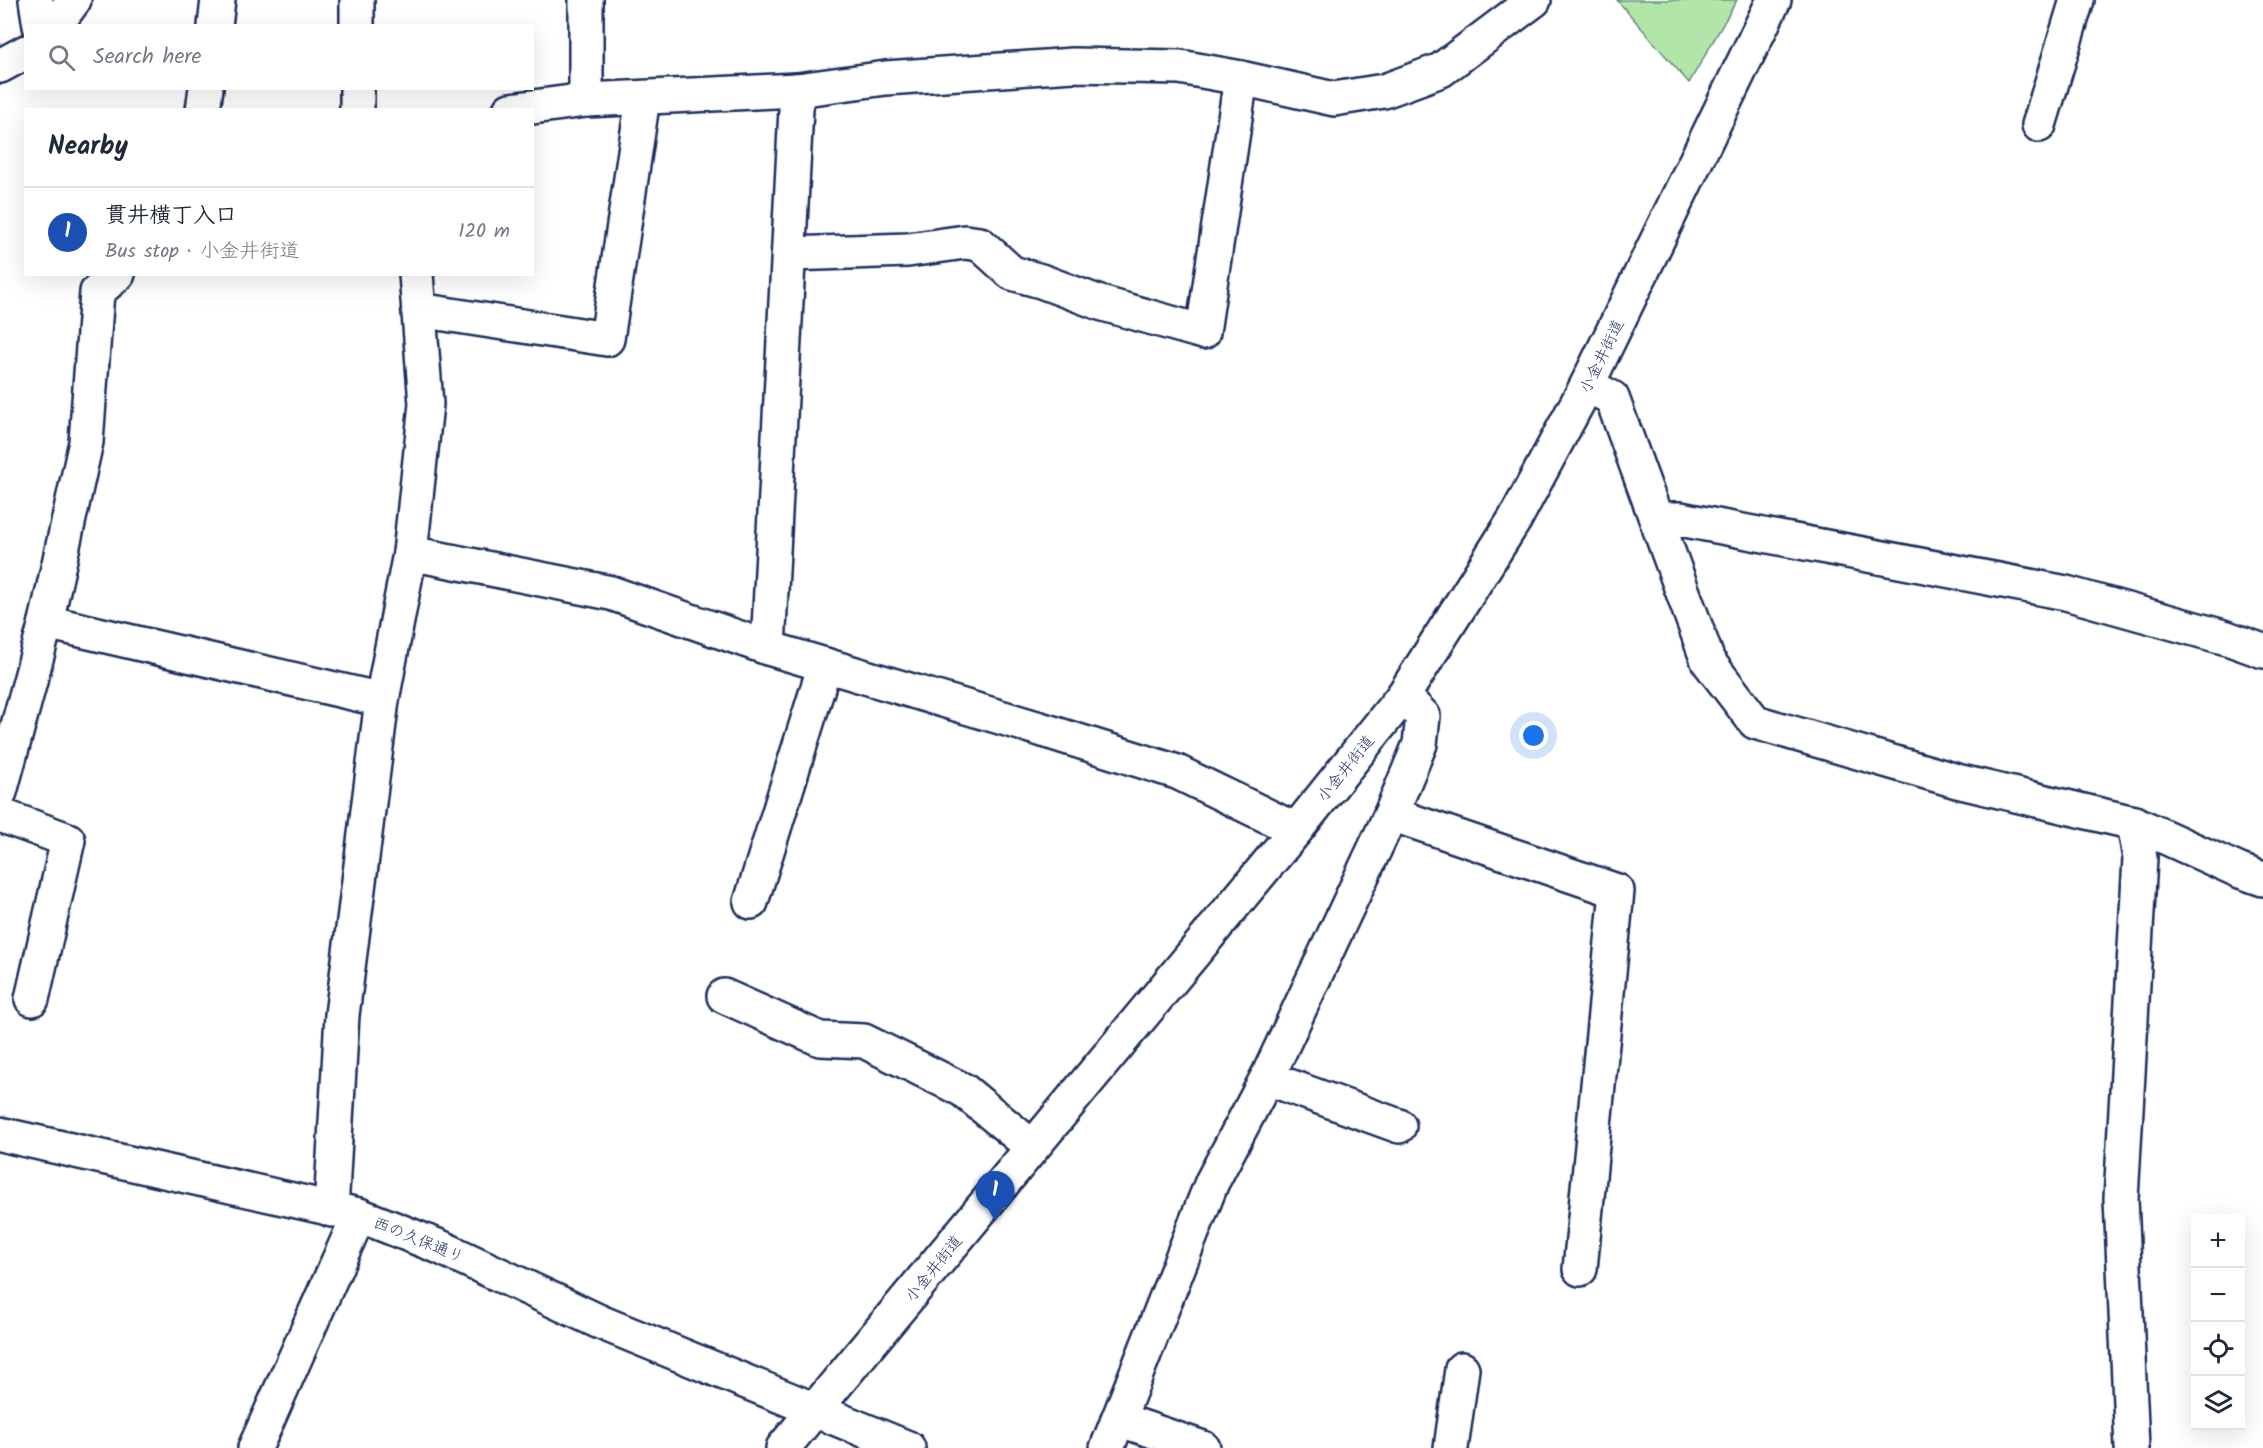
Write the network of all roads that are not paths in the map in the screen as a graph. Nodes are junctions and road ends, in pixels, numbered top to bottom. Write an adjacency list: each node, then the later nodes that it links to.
1 (36, 0): 9 (street)
2 (74, 0): 10 (street)
3 (218, 0): 11 (street)
4 (357, 0): 12 (street)
5 (586, 0): 20 (street)
6 (1534, 0): 15 (street)
7 (1774, 0): 29 (street, 小金井街道)
8 (2077, 0): 24 (street)
9 (40, 24)
10 (56, 24)
11 (215, 24)
12 (357, 24)
13 (24, 53): 14 (street)
14 (0, 66)
15 (1241, 78): 18 (street); 25 (street)
16 (206, 90): 21 (street)
17 (357, 90): 22 (street)
18 (797, 90): 19 (street); 25 (street)
19 (643, 98): 20 (street); 28 (street)
20 (586, 100): 23 (street)
21 (203, 108)
22 (357, 108)
23 (525, 108)
24 (2039, 125)
25 (789, 254): 33 (street)
26 (116, 276): 32 (street)
27 (416, 276): 28 (street)
28 (419, 310): 31 (street)
29 (1587, 385): 30 (street); 36 (street, 小金井街道)
30 (1657, 519): 34 (street); 41 (street)
31 (410, 553): 33 (street); 37 (street)
32 (46, 622): 37 (street); 38 (street)
33 (768, 648): 35 (street)
34 (2263, 651)
35 (825, 665): 42 (street); 44 (street)
36 (1403, 696): 39 (street); 42 (street, 小金井街道)
37 (382, 700): 51 (street)
38 (0, 792)
39 (1391, 814): 47 (street); 52 (street)
40 (0, 815): 46 (street)
41 (2134, 823): 43 (street); 61 (street)
42 (1296, 830): 50 (street, 小金井街道)
43 (2263, 879)
44 (751, 902)
45 (724, 996): 50 (street)
46 (32, 999)
47 (1267, 1078): 48 (street); 55 (street)
48 (1399, 1126)
49 (0, 1134): 51 (street, 西の久保通り)
50 (1032, 1147): 54 (street, 小金井街道)
51 (345, 1212): 54 (street, 西の久保通り); 56 (street)
52 (1580, 1269)
53 (1462, 1369): 60 (street)
54 (816, 1410): 57 (street, 小金井街道); 58 (street, 西の久保通り)
55 (1113, 1434): 59 (street)
56 (255, 1448)
57 (783, 1448)
58 (908, 1448)
59 (1203, 1448)
60 (1451, 1448)
61 (2132, 1448)

